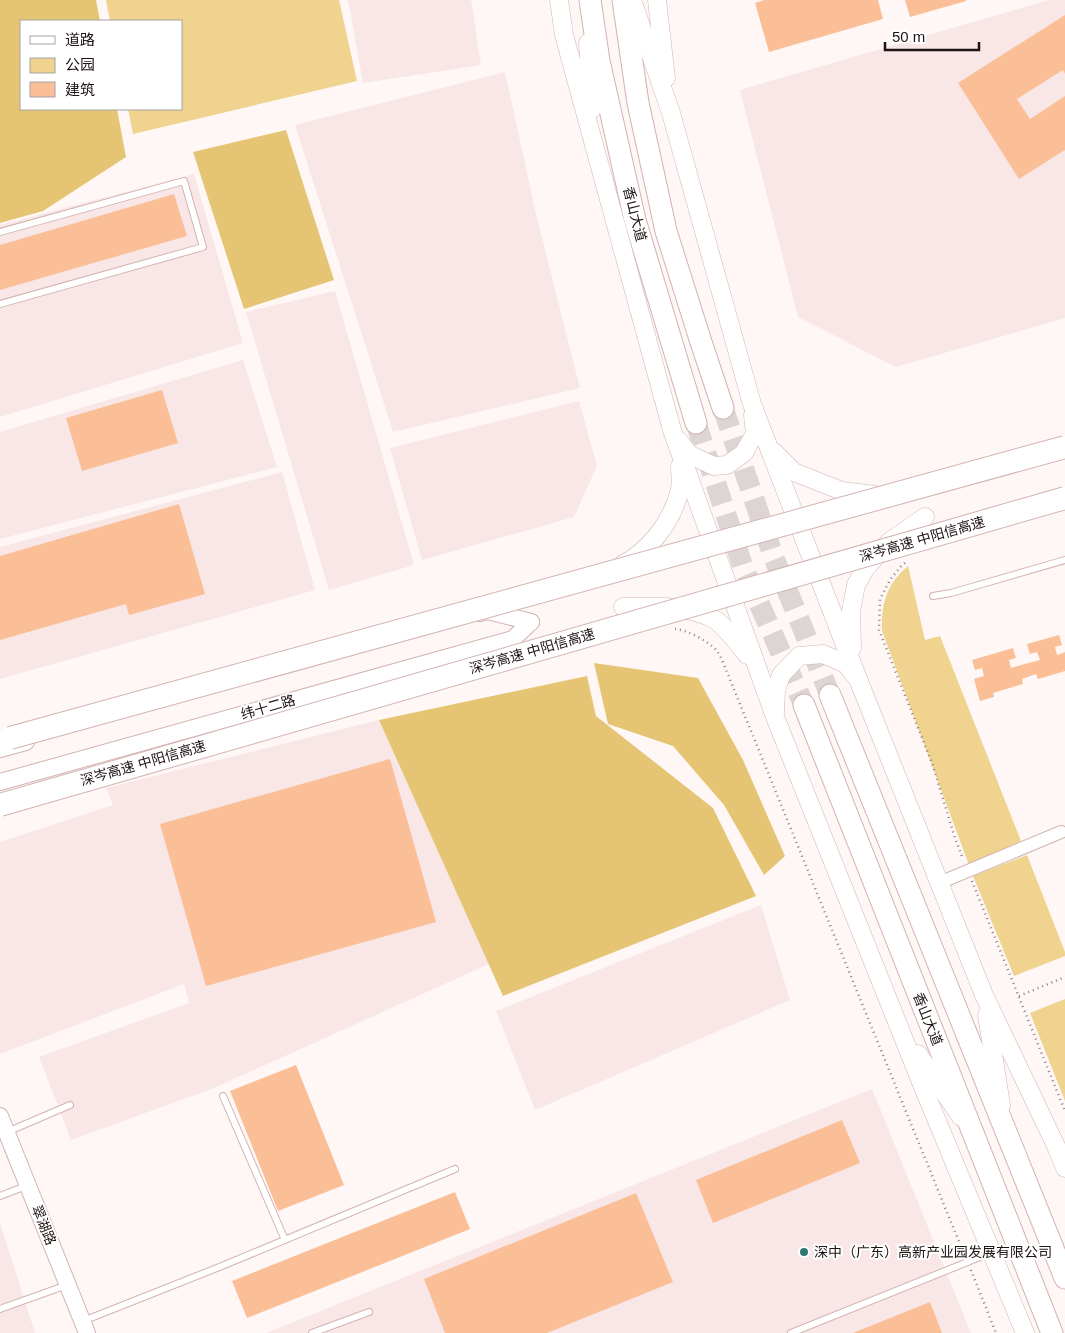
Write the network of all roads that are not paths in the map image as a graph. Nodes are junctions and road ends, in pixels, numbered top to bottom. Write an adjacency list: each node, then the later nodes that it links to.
1 (558, 0): 8 (main road)
2 (586, 0): 8 (main road)
3 (590, 0): 13 (highway, 香山大道)
4 (623, 0): 12 (highway, 香山大道)
5 (632, 0): 7 (main road)
6 (657, 0): 7 (main road)
7 (671, 114): 11 (main road)
8 (594, 143): 14 (main road)
9 (0, 232): 10 (lane)
10 (0, 304)
11 (752, 404): 14 (main road); 15 (main road)
12 (723, 408)
13 (696, 423)
14 (672, 430): 17 (main road)
15 (769, 447): 18 (main road); 25 (main road)
16 (1065, 448): 31 (highway, bridge)
17 (680, 453): 22 (main road); 26 (main road)
18 (875, 495)
19 (1065, 498): 33 (highway, 深岑高速 中阳信高速, bridge)
20 (925, 517): 25 (main road)
21 (1065, 560): 23 (lane)
22 (595, 580)
23 (932, 596)
24 (623, 607): 26 (main road)
25 (854, 666): 27 (main road)
26 (758, 669): 30 (main road)
27 (860, 684): 30 (main road); 35 (main road)
28 (830, 695): 41 (highway)
29 (804, 705): 43 (highway, 香山大道)
30 (775, 717): 37 (main road)
31 (5, 744): 32 (street, 纬十二路)
32 (0, 782)
33 (0, 805)
34 (1062, 832): 35 (street)
35 (939, 883): 36 (main road)
36 (984, 995): 41 (main road); 44 (main road)
37 (898, 1024): 43 (main road); 49 (main road)
38 (223, 1096): 48 (lane)
39 (70, 1105): 42 (lane)
40 (0, 1116): 42 (street, 翠湖路)
41 (1004, 1128): 50 (highway)
42 (6, 1133): 46 (street, 翠湖路)
43 (975, 1138): 58 (highway, 香山大道)
44 (1065, 1168)
45 (455, 1169): 48 (lane)
46 (28, 1186): 47 (lane); 51 (street, 翠湖路)
47 (0, 1196)
48 (285, 1240): 54 (lane)
49 (991, 1252): 56 (lane); 57 (main road)
50 (1065, 1278)
51 (68, 1285): 52 (lane); 54 (street, 翠湖路)
52 (0, 1309)
53 (369, 1312): 55 (lane)
54 (85, 1327)
55 (312, 1333)
56 (791, 1333)
57 (1025, 1333)
58 (1052, 1333)

